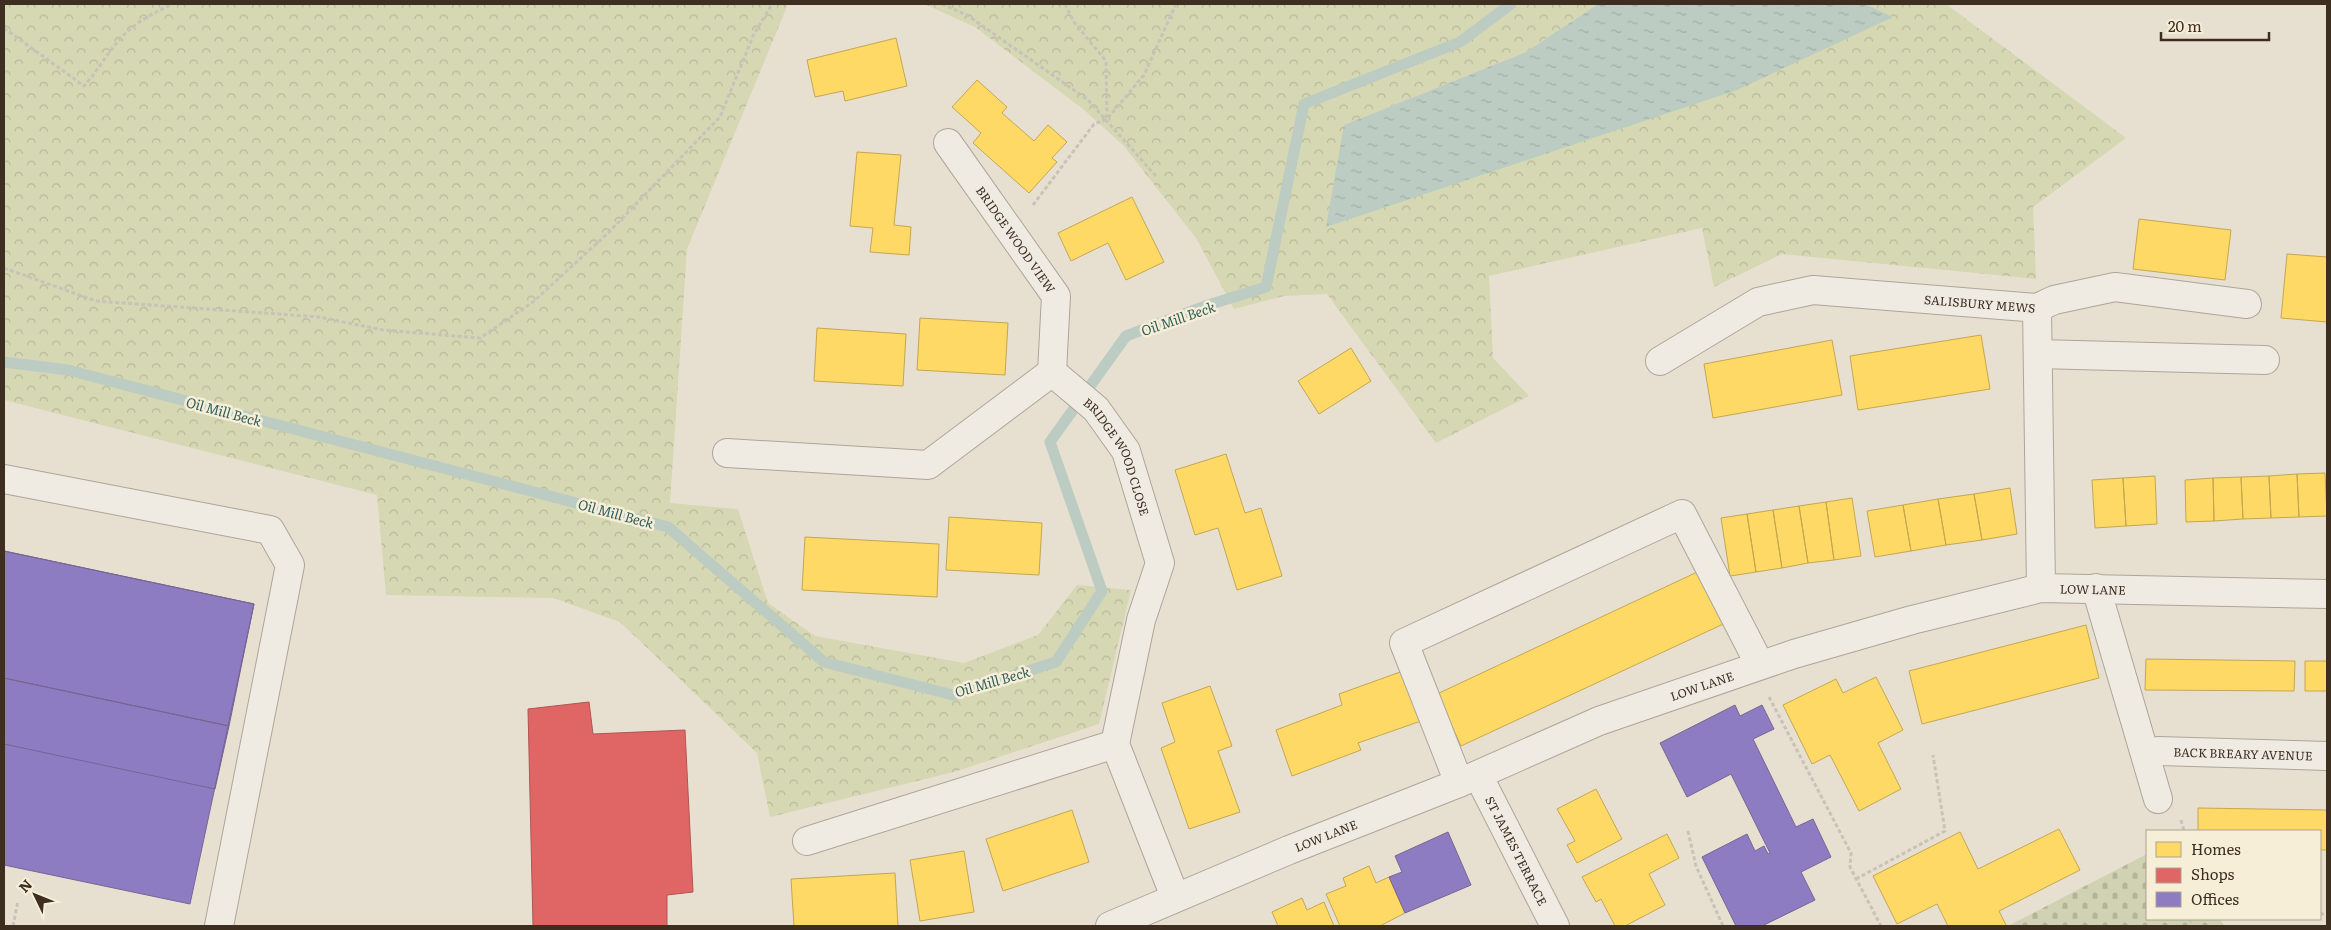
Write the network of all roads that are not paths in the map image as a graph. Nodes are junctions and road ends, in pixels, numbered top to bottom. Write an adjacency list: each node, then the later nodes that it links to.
1 (948, 143): 7 (street, BRIDGE WOOD VIEW)
2 (2247, 304): 3 (street)
3 (2037, 308): 4 (street, SALISBURY MEWS); 6 (street, SALISBURY MEWS)
4 (2038, 354): 5 (street); 10 (street, SALISBURY MEWS)
5 (2265, 360)
6 (1660, 361)
7 (1052, 372): 8 (street); 14 (street, BRIDGE WOOD CLOSE)
8 (727, 453)
9 (4, 479): 21 (street)
10 (2041, 588): 11 (street, LOW LANE); 13 (street, LOW LANE)
11 (2096, 588): 12 (street, LOW LANE); 18 (street)
12 (2327, 594)
13 (1757, 666): 17 (street, LOW LANE); 17 (street, ST JAMES TERRACE)
14 (1115, 744): 19 (street); 20 (street)
15 (2158, 751): 16 (street, BACK BREARY AVENUE)
16 (2327, 756)
17 (1468, 779): 20 (street, LOW LANE); 23 (street, ST JAMES TERRACE)
18 (2158, 798)
19 (807, 841)
20 (1175, 897): 22 (street, LOW LANE)
21 (219, 926)
22 (1110, 926)
23 (1555, 926)

